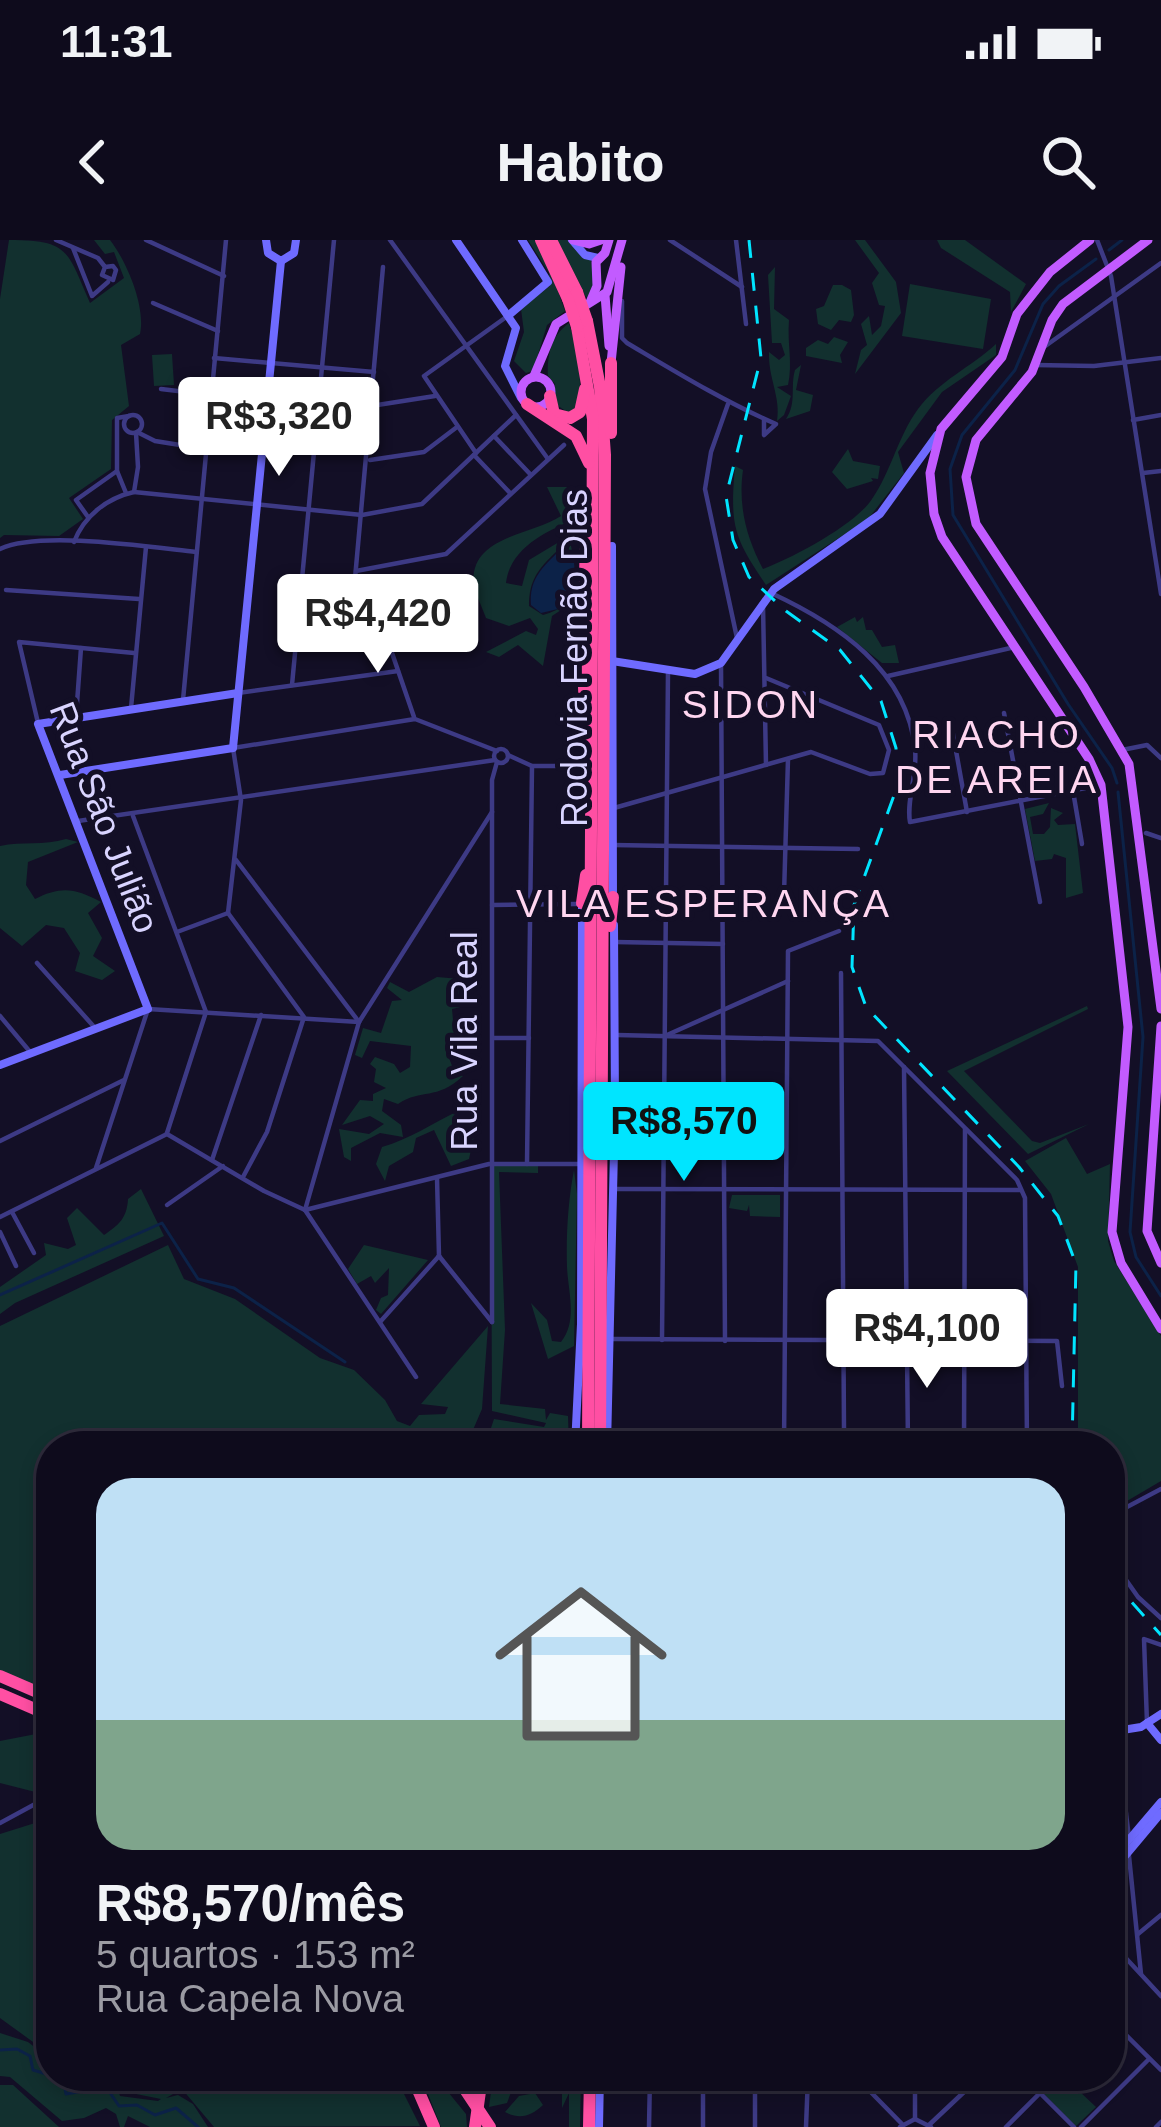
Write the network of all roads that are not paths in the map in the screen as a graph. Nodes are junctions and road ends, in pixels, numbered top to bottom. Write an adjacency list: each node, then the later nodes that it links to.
1 (56, 240): 19 (street)
2 (146, 240): 27 (street)
3 (226, 240): 27 (street)
4 (266, 240): 21 (main road)
5 (334, 240): 50 (street)
6 (390, 240): 40 (street)
7 (456, 240): 36 (main road)
8 (522, 240): 36 (main road)
9 (541, 240): 32 (highway, Rodovia Fernão Dias)
10 (551, 240): 32 (highway, Rodovia Fernão Dias)
11 (572, 240): 12 (main road); 20 (main road)
12 (605, 240): 20 (main road)
13 (624, 240): 22 (main road); 28 (main road)
14 (670, 240): 30 (street)
15 (736, 240): 30 (street)
16 (1148, 240): 26 (main road)
17 (299, 241): 21 (main road)
18 (1096, 242): 26 (street); 65 (main road)
19 (73, 248): 24 (street); 29 (street)
20 (601, 256): 22 (main road); 34 (main road)
21 (281, 260): 44 (main road)
22 (616, 260): 31 (main road)
23 (1161, 263): 33 (street)
24 (105, 267): 29 (street); 29 (street)
25 (383, 267): 51 (street)
26 (1108, 267): 33 (street); 41 (main road)
27 (224, 276): 39 (street)
28 (620, 277): 45 (main road); 57 (street)
29 (109, 281)
30 (742, 287): 38 (street)
31 (605, 295): 34 (main road); 45 (main road)
32 (573, 296): 37 (highway, Rodovia Fernão Dias, bridge)
33 (1114, 299): 41 (street); 47 (street)
34 (590, 302): 52 (main road)
35 (153, 303): 39 (street)
36 (508, 315): 40 (street); 49 (main road)
37 (582, 324): 46 (highway, Rodovia Fernão Dias); 82 (highway, Rodovia Fernão Dias)
38 (746, 324)
39 (218, 331): 42 (street)
40 (467, 344): 56 (street); 59 (street)
41 (1043, 347): 48 (main road)
42 (214, 358): 44 (street); 54 (street)
43 (1161, 358): 47 (street)
44 (269, 363): 50 (street); 83 (main road)
45 (611, 363): 82 (highway)
46 (586, 364): 55 (highway); 82 (highway, Rodovia Fernão Dias)
47 (1124, 364): 48 (street); 63 (street)
48 (1035, 365): 123 (main road)
49 (505, 366): 52 (main road); 59 (main road)
50 (322, 367): 51 (street); 84 (street)
51 (374, 372): 58 (street)
52 (534, 378): 55 (main road); 59 (main road)
53 (161, 389): 54 (street)
54 (211, 395): 69 (street)
55 (550, 395): 59 (main road)
56 (435, 396): 58 (street); 64 (street)
57 (728, 404): 62 (street); 103 (street)
58 (371, 406): 72 (street)
59 (521, 406): 67 (street); 71 (street); 82 (highway)
60 (1161, 415): 63 (street)
61 (129, 416): 66 (street); 66 (street); 74 (street)
62 (764, 419): 62 (street)
63 (1133, 420): 77 (street)
64 (457, 428): 70 (street); 72 (street)
65 (941, 429): 73 (main road); 76 (main road)
66 (136, 433): 69 (street); 79 (street)
67 (494, 436): 70 (street); 78 (street)
68 (563, 445): 71 (street)
69 (206, 449): 81 (street)
70 (475, 454): 80 (street); 85 (street)
71 (548, 459): 78 (street)
72 (367, 460): 85 (street)
73 (913, 469): 76 (main road); 97 (main road)
74 (117, 471): 79 (street); 86 (street)
75 (1161, 471): 77 (street)
76 (930, 473): 105 (main road)
77 (1141, 474): 88 (street)
78 (531, 475): 80 (street)
79 (130, 493): 81 (street); 86 (street)
80 (510, 494): 94 (street)
81 (201, 500): 83 (street); 93 (street)
82 (599, 501): 90 (highway); 142 (highway, Rodovia Fernão Dias); 187 (highway, Rodovia Fernão Dias)
83 (255, 506): 84 (street); 114 (main road)
84 (309, 510): 85 (street); 102 (street)
85 (362, 515): 94 (street)
86 (88, 517): 89 (street)
87 (1161, 526): 88 (street)
88 (1150, 527): 95 (street)
89 (74, 542): 91 (street); 92 (street)
90 (612, 546): 107 (main road, Rodovia Fernão Dias)
91 (146, 547): 93 (street); 99 (street)
92 (0, 549)
93 (196, 552): 115 (street)
94 (356, 571): 101 (street)
95 (1159, 579): 98 (street)
96 (6, 590): 99 (street)
97 (771, 593): 100 (main road); 111 (street)
98 (1161, 594)
99 (140, 599): 106 (street)
100 (763, 605): 103 (main road); 112 (street)
101 (351, 623): 102 (street); 109 (street)
102 (297, 631): 113 (street)
103 (737, 641): 108 (main road)
104 (81, 647): 106 (street); 118 (street); 121 (street, Rua São Julião)
105 (1016, 647): 111 (street); 134 (main road)
106 (134, 653): 116 (street)
107 (612, 661): 110 (main road); 139 (main road, Rodovia Fernão Dias)
108 (721, 663): 110 (main road); 133 (street)
109 (398, 670): 113 (street); 119 (street)
110 (668, 670): 136 (street)
111 (888, 676): 141 (street)
112 (766, 678): 127 (street); 129 (street)
113 (292, 686): 114 (street)
114 (238, 693): 115 (main road); 122 (main road)
115 (183, 701): 116 (main road)
116 (131, 709): 118 (main road)
117 (1004, 713): 138 (street)
118 (76, 717): 121 (main road)
119 (415, 719): 122 (street); 124 (street)
120 (951, 723): 141 (street)
121 (38, 724): 132 (main road, Rua São Julião)
122 (233, 748): 132 (main road); 137 (street)
123 (1122, 750): 126 (street); 171 (main road)
124 (497, 751): 125 (street); 128 (street, Rua Vila Real)
125 (508, 755): 128 (street); 130 (street)
126 (1161, 758)
127 (788, 759): 129 (street); 151 (street)
128 (496, 760): 137 (street); 140 (street, Rua Vila Real)
129 (766, 765): 133 (street)
130 (532, 766): 131 (street); 159 (street)
131 (560, 766)
132 (60, 775): 144 (main road, Rua São Julião)
133 (723, 780): 136 (street); 150 (street)
134 (1101, 785): 135 (street); 220 (main road)
135 (1073, 791): 138 (street); 147 (street)
136 (665, 795): 139 (street); 149 (street)
137 (241, 800): 143 (street); 153 (street)
138 (1015, 805): 141 (street); 156 (street)
139 (614, 808): 148 (main road, Rodovia Fernão Dias)
140 (492, 812): 157 (street, Rua Vila Real); 176 (street)
141 (967, 812)
142 (593, 814): 158 (highway); 234 (highway, Rodovia Fernão Dias)
143 (133, 816): 144 (street); 162 (street)
144 (78, 821): 169 (main road, Rua São Julião)
145 (1146, 832): 146 (street)
146 (1161, 838)
147 (1082, 844)
148 (613, 845): 149 (street); 155 (main road, Rodovia Fernão Dias)
149 (664, 848): 150 (street); 165 (street)
150 (724, 848): 151 (street); 164 (street)
151 (785, 848): 152 (street); 154 (street)
152 (858, 849)
153 (236, 860): 160 (street); 176 (street)
154 (784, 895)
155 (613, 897): 163 (main road, Rodovia Fernão Dias); 187 (highway)
156 (1040, 902)
157 (491, 904): 159 (street); 181 (street, Rua Vila Real)
158 (582, 904): 159 (street); 197 (main road, Rodovia Fernão Dias)
159 (530, 905): 182 (street)
160 (228, 913): 162 (street); 175 (street)
161 (839, 931): 168 (street)
162 (176, 933): 172 (street)
163 (615, 942): 165 (street); 179 (main road, Rodovia Fernão Dias)
164 (723, 944): 165 (street); 170 (street)
165 (664, 945): 180 (street)
166 (37, 963): 178 (street)
167 (841, 973): 185 (street)
168 (788, 981): 170 (street); 183 (street)
169 (148, 1009): 172 (street); 178 (main road); 190 (street)
170 (725, 1009): 180 (street); 184 (street)
171 (1161, 1010)
172 (206, 1012): 173 (street); 192 (street)
173 (261, 1015): 175 (street); 194 (street)
174 (0, 1016): 186 (street)
175 (304, 1017): 176 (street); 200 (street)
176 (359, 1022): 211 (street)
177 (1161, 1026): 217 (main road)
178 (96, 1028): 186 (main road)
179 (614, 1035): 180 (street); 202 (main road, Rodovia Fernão Dias)
180 (664, 1036): 184 (street); 205 (street)
181 (492, 1038): 182 (street); 195 (street, Rua Vila Real)
182 (530, 1038): 196 (street)
183 (787, 1039): 184 (street); 185 (street); 207 (street)
184 (725, 1040): 206 (street)
185 (843, 1040): 189 (street); 208 (street)
186 (31, 1053): 188 (main road)
187 (600, 1058): 235 (highway, Rodovia Fernão Dias)
188 (0, 1065)
189 (904, 1067): 191 (street); 203 (street)
190 (124, 1080): 193 (street); 199 (street)
191 (965, 1129): 204 (street); 209 (street)
192 (166, 1134): 194 (street); 199 (street)
193 (0, 1141)
194 (212, 1160): 198 (street)
195 (492, 1164): 196 (street); 201 (street); 216 (street, Rua Vila Real)
196 (527, 1164): 197 (street)
197 (581, 1164): 233 (main road, Rodovia Fernão Dias)
198 (223, 1166): 200 (street); 210 (street)
199 (96, 1168): 212 (street)
200 (242, 1178): 211 (street)
201 (437, 1178): 211 (street); 216 (street)
202 (612, 1189): 205 (street); 221 (main road, Rodovia Fernão Dias)
203 (905, 1190): 208 (street); 209 (street); 226 (street)
204 (1021, 1190): 209 (street); 228 (street)
205 (664, 1191): 206 (street); 222 (street)
206 (724, 1191): 207 (street); 223 (street)
207 (785, 1191): 208 (street); 224 (street)
208 (844, 1191): 225 (street)
209 (965, 1191): 227 (street)
210 (167, 1204)
211 (304, 1210): 219 (street)
212 (12, 1212): 213 (street); 215 (street)
213 (0, 1217)
214 (0, 1232): 218 (street)
215 (34, 1253)
216 (439, 1256): 219 (street)
217 (1161, 1263)
218 (16, 1266)
219 (380, 1322): 229 (street)
220 (1161, 1329)
221 (607, 1339): 222 (street); 231 (main road, Rodovia Fernão Dias)
222 (662, 1340): 223 (street)
223 (725, 1341): 224 (street)
224 (785, 1341): 225 (street); 237 (street)
225 (844, 1341): 226 (street); 232 (street)
226 (906, 1341): 227 (street); 238 (street)
227 (965, 1341): 228 (street); 239 (street)
228 (1027, 1341): 230 (street); 240 (street)
229 (416, 1377)
230 (1062, 1386)
231 (608, 1419): 236 (highway)
232 (844, 1429)
233 (582, 1431)
234 (583, 1431)
235 (603, 1431)
236 (606, 1431)
237 (784, 1431)
238 (908, 1431)
239 (964, 1431)
240 (1027, 1431)
241 (1161, 1489): 242 (street)
242 (1125, 1508)
243 (1125, 1579): 244 (street)
244 (1161, 1618)
245 (1161, 1645): 251 (street)
246 (0, 1676): 247 (highway)
247 (36, 1692)
248 (0, 1694): 249 (highway)
249 (36, 1710)
250 (1161, 1714): 251 (main road)
251 (1147, 1723): 252 (main road); 253 (main road)
252 (1125, 1728)
253 (1161, 1740)
254 (1161, 1802): 259 (main road)
255 (36, 1804): 258 (street)
256 (1125, 1811): 259 (street)
257 (1161, 1813): 261 (main road)
258 (0, 1822)
259 (1129, 1841): 260 (main road); 261 (street)
260 (1125, 1845)
261 (1129, 1853): 262 (main road); 264 (street)
262 (1125, 1857)
263 (1161, 1916): 264 (street)
264 (1138, 1934): 266 (street)
265 (1125, 1959): 266 (street)
266 (1141, 1974): 268 (street)
267 (1161, 1982): 268 (street)
268 (1154, 1988): 269 (street)
269 (1161, 1996)
270 (1125, 2035): 271 (street)
271 (1149, 2059): 272 (street); 273 (street)
272 (1161, 2070)
273 (1125, 2082)
274 (418, 2091): 291 (highway)
275 (466, 2091): 293 (highway)
276 (480, 2091): 292 (highway, bridge)
277 (590, 2091): 294 (highway)
278 (600, 2091): 295 (main road)
279 (650, 2091): 296 (street)
280 (704, 2091): 297 (street)
281 (755, 2091): 298 (street)
282 (807, 2091): 299 (street)
283 (870, 2091): 289 (street)
284 (915, 2091): 288 (street)
285 (966, 2091): 290 (street)
286 (1115, 2091): 301 (street)
287 (1041, 2093): 300 (street); 301 (street)
288 (915, 2119): 289 (street); 290 (street)
289 (901, 2126)
290 (930, 2126)
291 (434, 2127)
292 (475, 2127)
293 (490, 2127)
294 (589, 2127)
295 (599, 2127)
296 (649, 2127)
297 (703, 2127)
298 (755, 2127)
299 (806, 2127)
300 (1006, 2127)
301 (1077, 2127)

